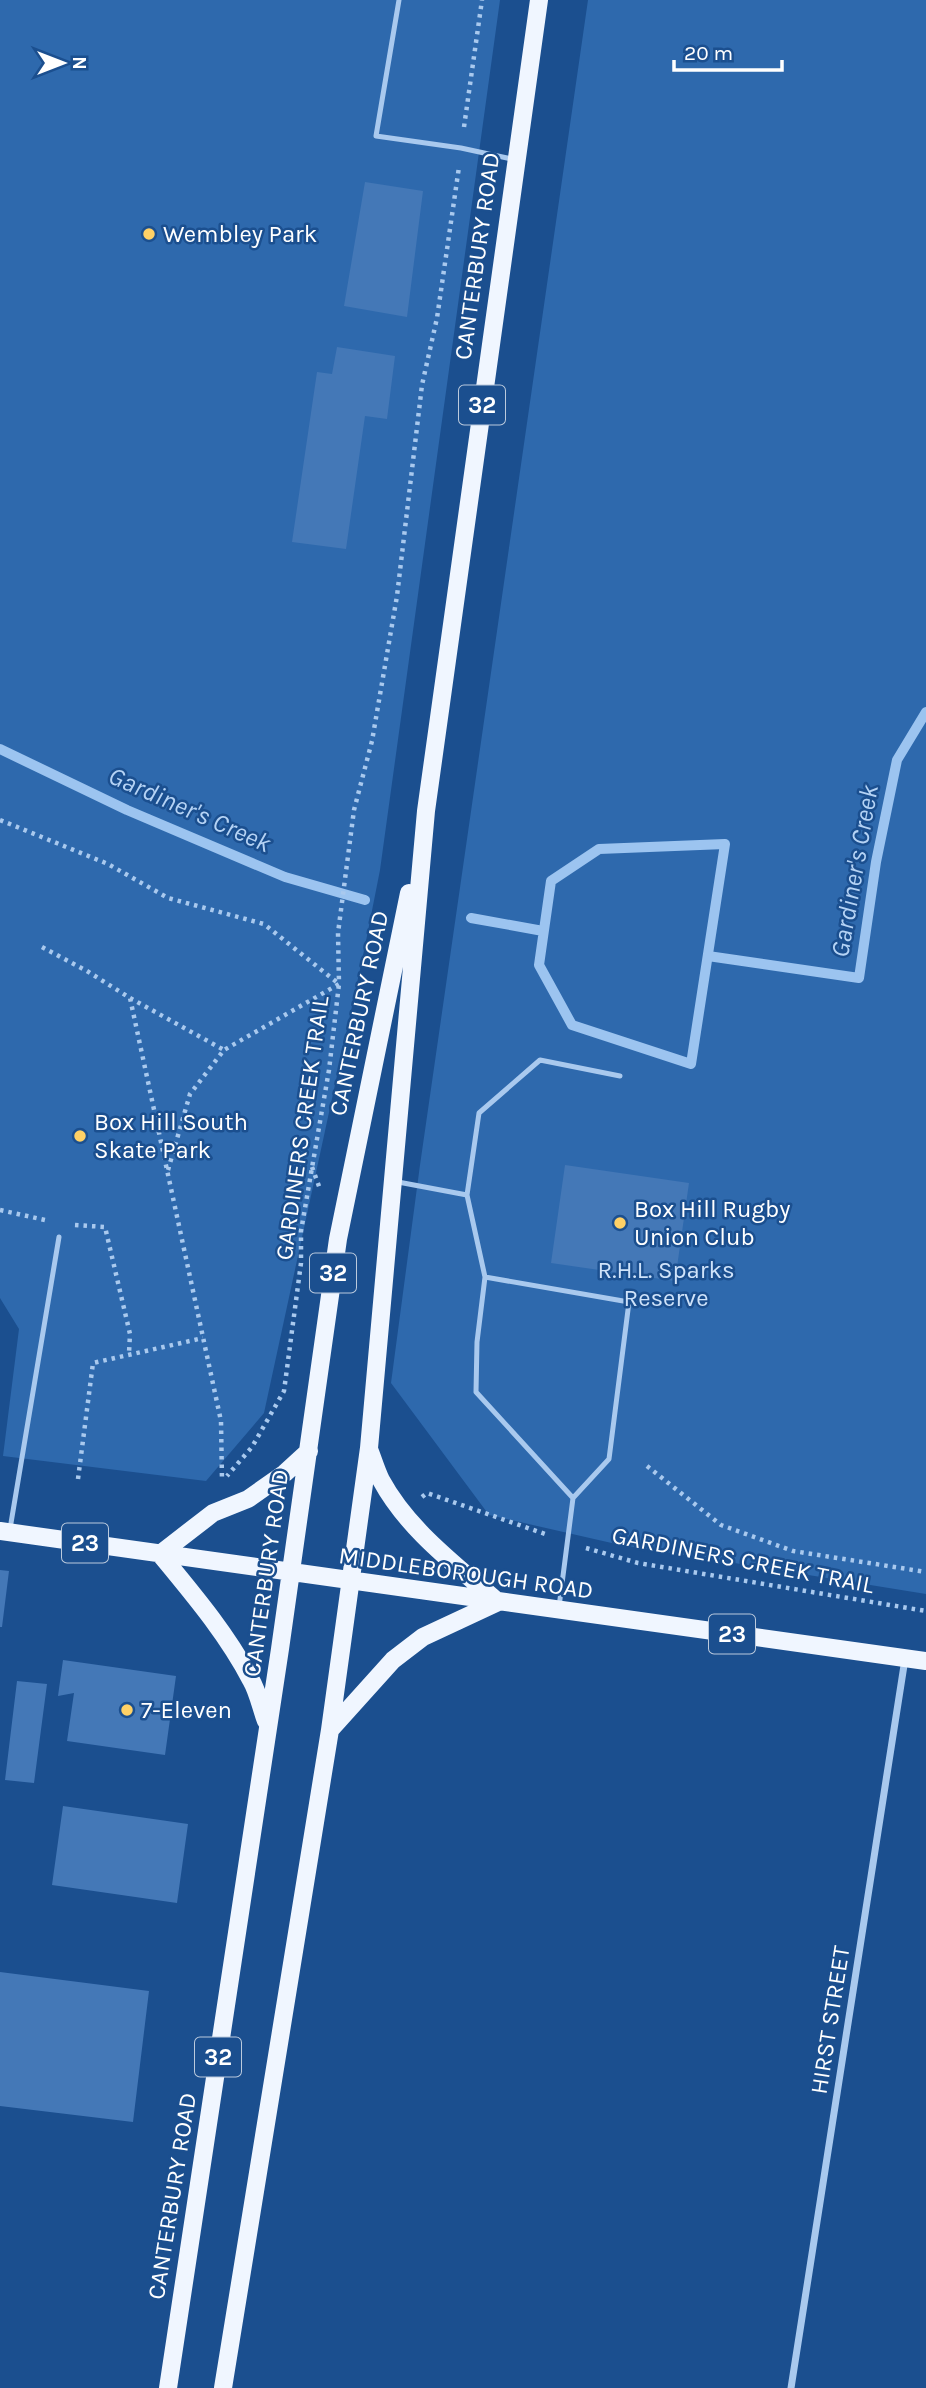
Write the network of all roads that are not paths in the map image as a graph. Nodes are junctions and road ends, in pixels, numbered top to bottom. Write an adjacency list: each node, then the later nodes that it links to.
1 (399, 0): 3 (lane)
2 (539, 0): 3 (main road, CANTERBURY ROAD / 32)
3 (515, 159): 4 (main road, CANTERBURY ROAD / 32)
4 (426, 811): 6 (main road, CANTERBURY ROAD / 32); 11 (main road, CANTERBURY ROAD / 32)
5 (620, 1076): 7 (lane)
6 (393, 1181): 7 (lane); 10 (main road, CANTERBURY ROAD / 32)
7 (467, 1195): 9 (lane)
8 (59, 1237): 13 (lane)
9 (485, 1277): 12 (lane); 12 (lane)
10 (369, 1448): 16 (main road, CANTERBURY ROAD / 32); 17 (main road)
11 (309, 1451): 14 (main road); 15 (main road, CANTERBURY ROAD / 32)
12 (573, 1498): 18 (lane)
13 (5, 1532): 14 (main road, MIDDLEBOROUGH ROAD / 23)
14 (160, 1554): 15 (main road, MIDDLEBOROUGH ROAD / 23); 21 (main road)
15 (290, 1573): 16 (main road, MIDDLEBOROUGH ROAD / 23); 21 (main road, CANTERBURY ROAD / 32)
16 (350, 1581): 17 (main road, MIDDLEBOROUGH ROAD / 23); 22 (main road, CANTERBURY ROAD / 32)
17 (498, 1602): 18 (main road, MIDDLEBOROUGH ROAD / 23); 22 (main road)
18 (558, 1610): 19 (main road, MIDDLEBOROUGH ROAD / 23)
19 (905, 1658): 20 (main road, MIDDLEBOROUGH ROAD / 23); 25 (street, HIRST STREET)
20 (926, 1661)
21 (267, 1726): 23 (main road, CANTERBURY ROAD / 32)
22 (330, 1730): 24 (main road, CANTERBURY ROAD / 32)
23 (168, 2388)
24 (223, 2388)
25 (791, 2388)

